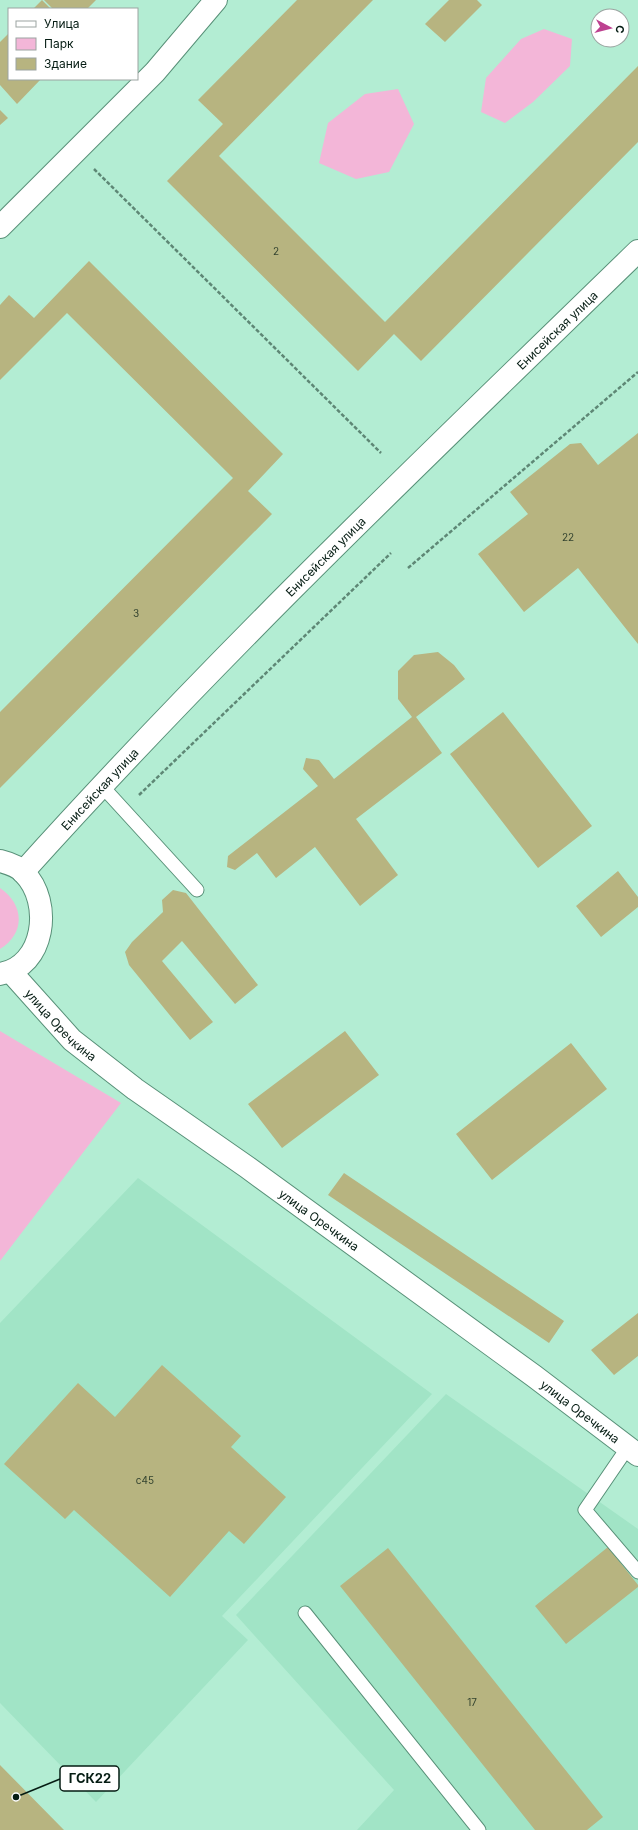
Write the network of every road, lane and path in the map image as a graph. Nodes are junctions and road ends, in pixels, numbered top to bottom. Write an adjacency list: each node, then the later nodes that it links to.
1 (216, 0): 2 (street)
2 (77, 152): 3 (street); 6 (path)
3 (0, 227)
4 (638, 251): 9 (street, Енисейская улица)
5 (638, 372): 8 (path)
6 (381, 453)
7 (391, 553): 10 (path)
8 (408, 568)
9 (102, 785): 10 (lane); 12 (street, Енисейская улица)
10 (124, 810): 13 (lane)
11 (0, 861): 12 (street, улица Оречкина)
12 (23, 872): 14 (street, улица Оречкина)
13 (197, 890)
14 (5, 973): 15 (street, улица Оречкина)
15 (633, 1451): 16 (lane)
16 (638, 1572)
17 (305, 1613): 18 (lane)
18 (479, 1830)

